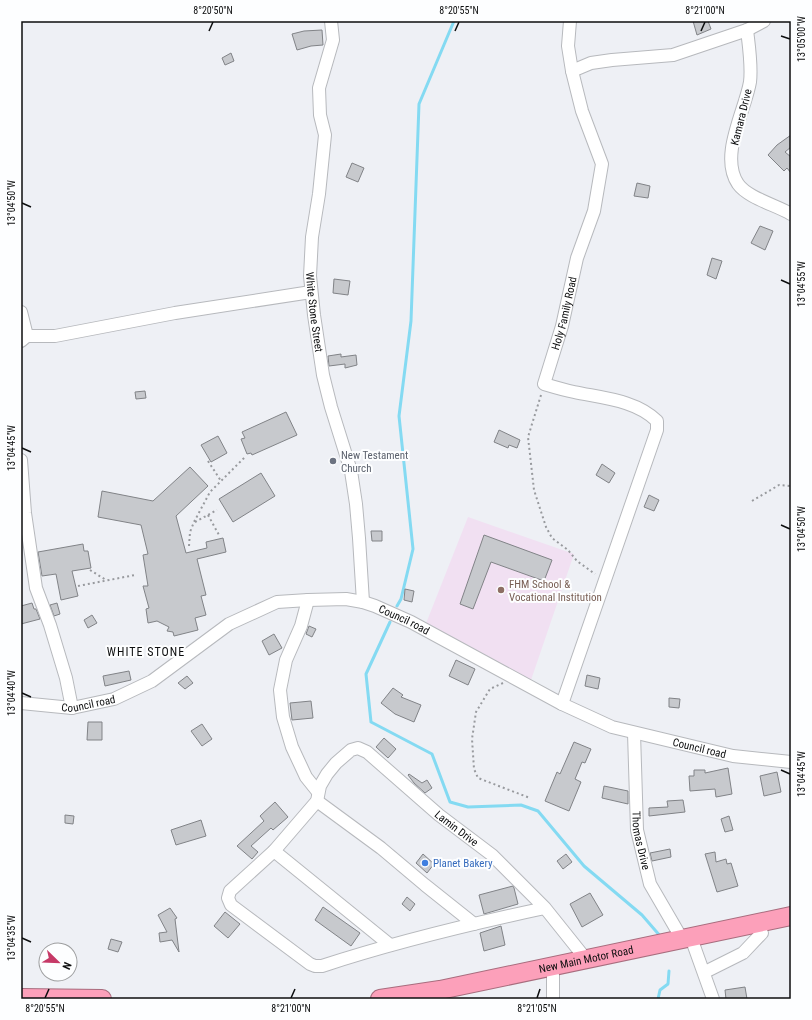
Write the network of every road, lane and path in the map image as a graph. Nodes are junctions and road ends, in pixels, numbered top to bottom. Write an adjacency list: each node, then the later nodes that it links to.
1 (331, 21): 7 (street, White Stone Street)
2 (570, 21): 5 (street, Holy Family Road)
3 (764, 21): 4 (street)
4 (747, 30): 5 (street); 6 (street, Kamara Drive)
5 (572, 71): 10 (street, Holy Family Road)
6 (791, 214)
7 (311, 292): 9 (street); 28 (street, White Stone Street)
8 (21, 312): 9 (street)
9 (24, 338)
10 (544, 384): 25 (path); 25 (street)
11 (245, 457): 14 (path)
12 (21, 460): 32 (street)
13 (208, 461): 14 (path)
14 (221, 481): 19 (path)
15 (791, 486): 16 (path)
16 (752, 501)
17 (217, 510): 18 (path)
18 (208, 515): 19 (path); 20 (path)
19 (194, 522): 21 (path)
20 (219, 535)
21 (189, 546)
22 (90, 570): 24 (path)
23 (135, 575): 24 (path)
24 (107, 580): 26 (path)
25 (605, 580): 31 (street)
26 (78, 586)
27 (308, 600): 28 (street, Council road); 32 (street, Council road); 35 (street)
28 (363, 602): 29 (street, Council road)
29 (513, 678): 31 (street, Council road); 36 (path)
30 (21, 703): 32 (street, Council road)
31 (562, 704): 33 (street, Council road)
32 (72, 708)
33 (634, 733): 34 (street, Council road); 43 (street, Thomas Drive)
34 (791, 762)
35 (317, 796): 37 (street); 38 (street, Lamin Drive); 40 (street)
36 (530, 798)
37 (274, 851): 44 (street); 44 (street)
38 (545, 908): 40 (street); 45 (street, Lamin Drive)
39 (791, 916): 43 (highway, New Main Motor Road)
40 (474, 924): 44 (street)
41 (791, 928): 42 (highway, New Main Motor Road)
42 (762, 933): 43 (highway, New Main Motor Road); 46 (street)
43 (688, 942): 45 (highway, New Main Motor Road); 46 (street, Thomas Drive); 47 (highway, New Main Motor Road)
44 (390, 945)
45 (585, 958): 50 (highway, New Main Motor Road)
46 (704, 972): 53 (street, Thomas Drive)
47 (553, 975): 51 (highway, New Main Motor Road); 52 (street)
48 (21, 998): 49 (highway)
49 (102, 999)
50 (380, 999)
51 (442, 999)
52 (553, 999)
53 (713, 999)

